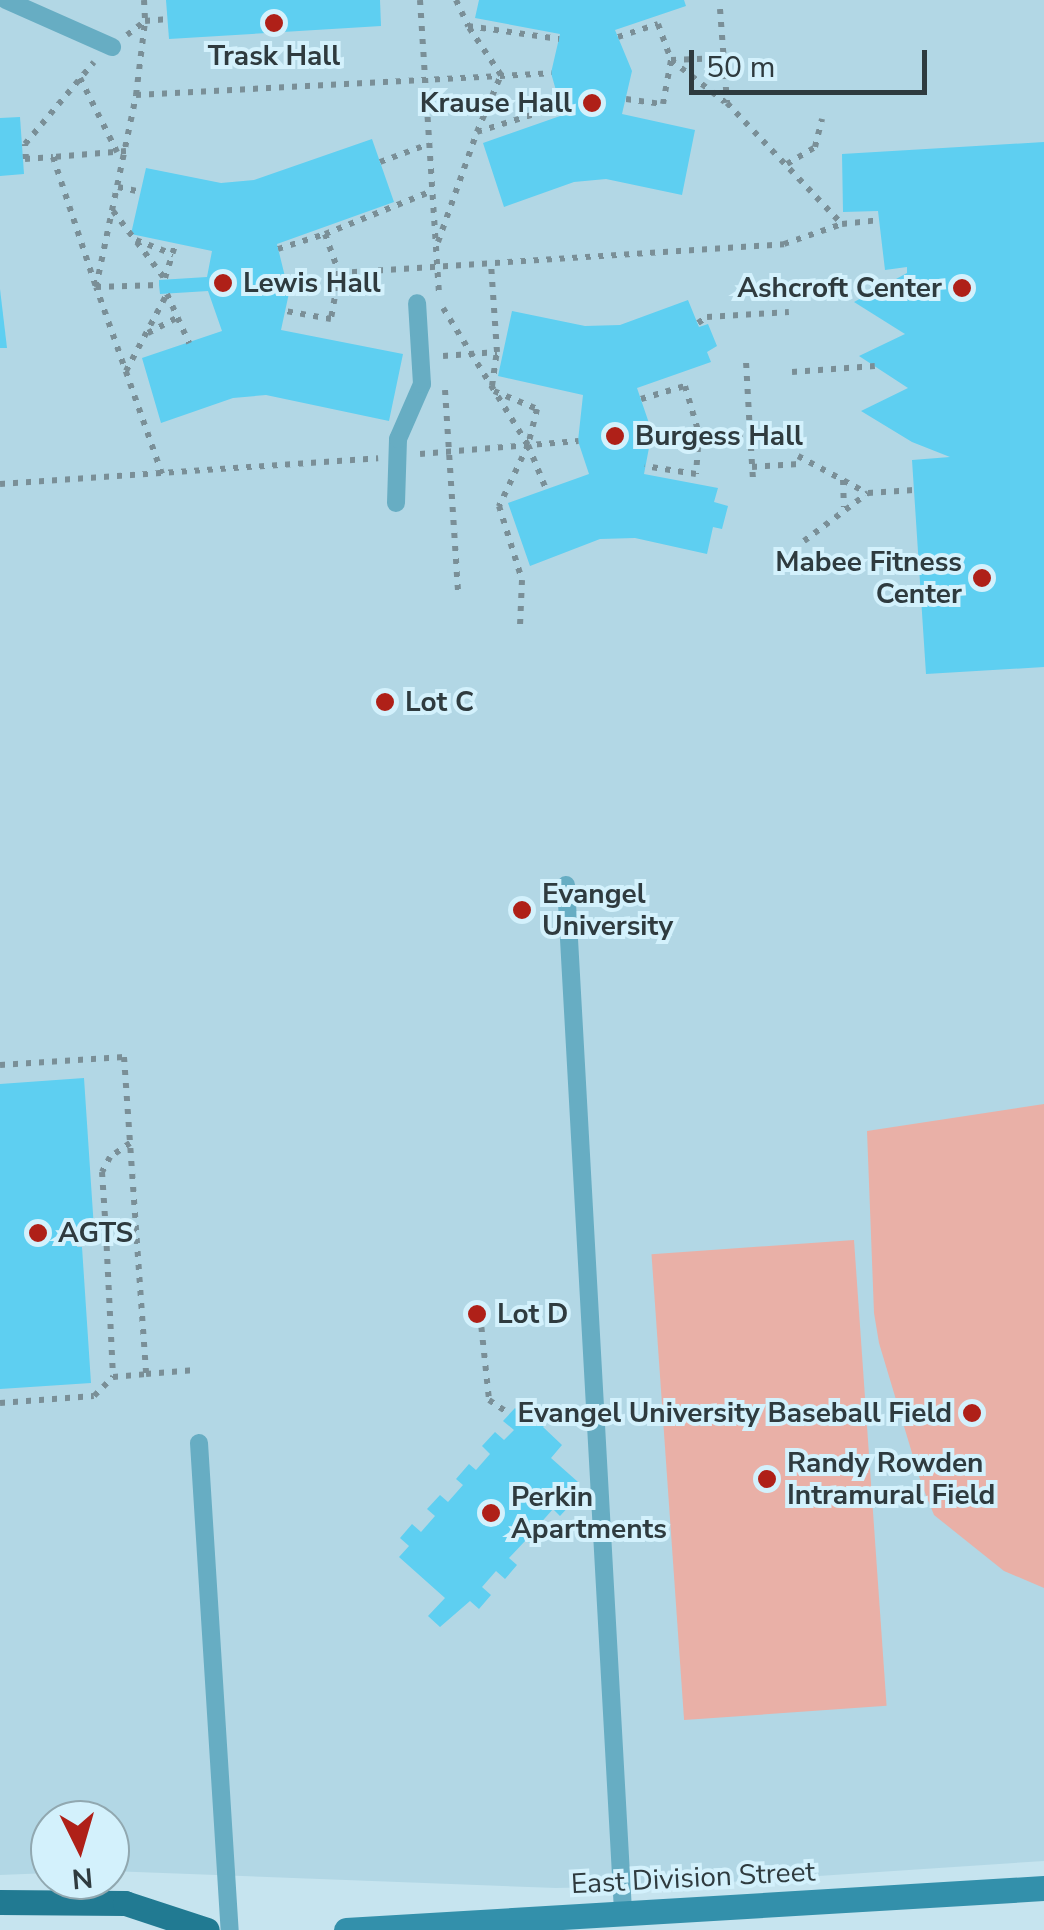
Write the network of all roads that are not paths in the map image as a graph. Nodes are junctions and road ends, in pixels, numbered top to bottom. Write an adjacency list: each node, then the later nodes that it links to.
1 (6, 0): 2 (lane)
2 (112, 47)
3 (417, 303): 4 (lane)
4 (396, 503)
5 (566, 885): 9 (lane)
6 (199, 1443): 11 (lane)
7 (1044, 1888): 9 (main road, East Division Street)
8 (0, 1902): 10 (main road)
9 (624, 1912): 12 (main road, East Division Street)
10 (207, 1930)
11 (230, 1930)
12 (346, 1930)

